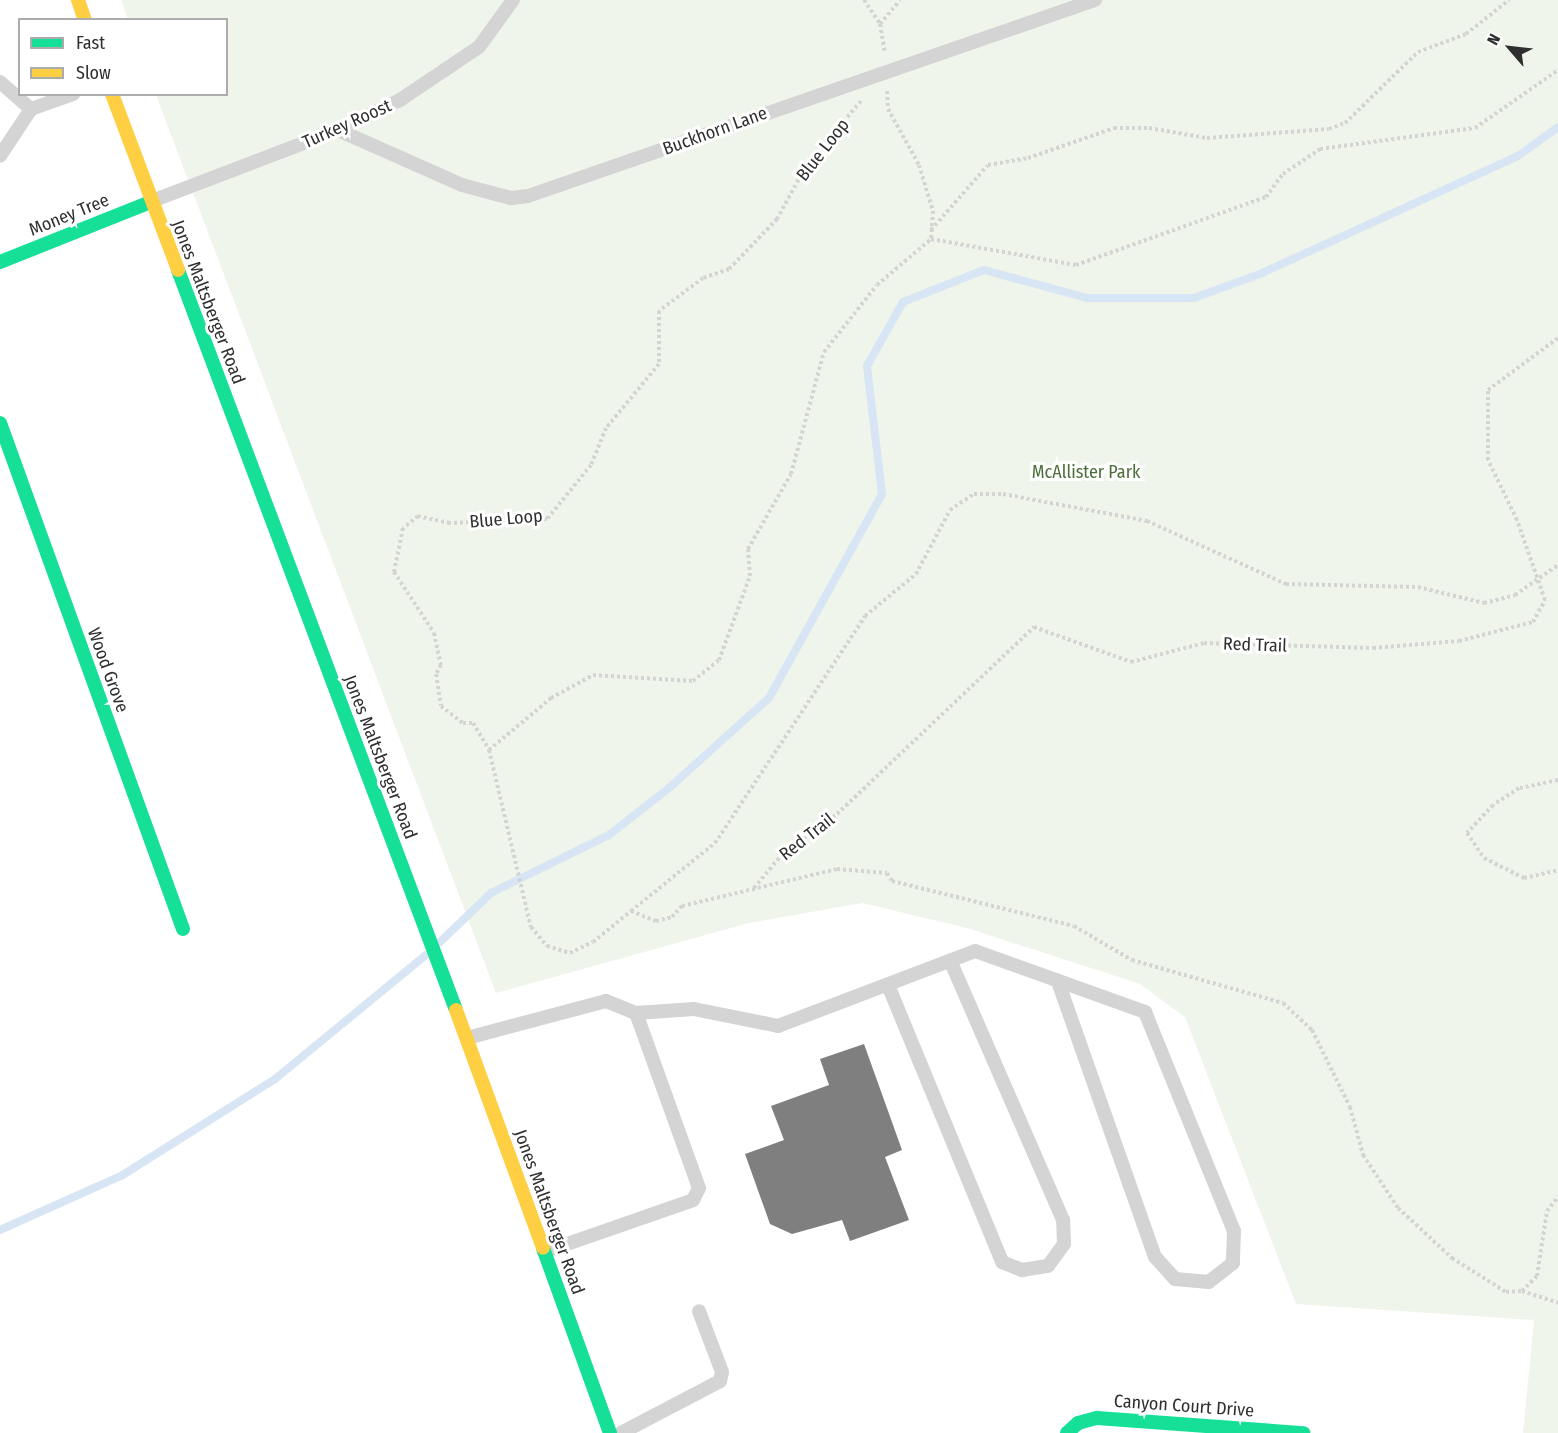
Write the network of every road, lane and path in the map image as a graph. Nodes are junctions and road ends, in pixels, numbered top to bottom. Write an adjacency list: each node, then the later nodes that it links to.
1 (78, 0): 7 (main road)
2 (513, 0): 16 (lane, Turkey Roost)
3 (864, 0): 8 (path)
4 (900, 0): 8 (path)
5 (1095, 0): 9 (lane, Buckhorn Lane)
6 (1509, 0): 19 (path)
7 (84, 18)
8 (880, 24): 9 (path)
9 (887, 69): 16 (lane, Buckhorn Lane); 19 (path)
10 (1558, 70): 20 (path)
11 (0, 82): 15 (lane)
12 (67, 96): 15 (lane)
13 (113, 96): 18 (main road, Jones Maltsberger Road)
14 (866, 96): 26 (path, Blue Loop)
15 (31, 109): 17 (lane)
16 (338, 130): 18 (lane, Turkey Roost)
17 (0, 156)
18 (151, 202): 21 (main road, Money Tree); 37 (main road, Jones Maltsberger Road)
19 (931, 230): 20 (path)
20 (931, 239): 26 (path)
21 (0, 262)
22 (1558, 338): 25 (path, Red Trail)
23 (0, 423): 31 (main road, Wood Grove)
24 (1558, 565): 25 (path)
25 (1541, 578): 29 (path, Red Trail); 30 (path)
26 (489, 750): 32 (path, Blue Loop)
27 (1558, 780): 28 (path)
28 (1558, 870)
29 (753, 889)
30 (631, 910)
31 (183, 929)
32 (593, 942)
33 (950, 960): 34 (lane); 35 (lane); 35 (lane)
34 (1058, 981): 34 (lane)
35 (888, 985): 36 (lane)
36 (636, 1013): 37 (lane); 39 (lane)
37 (466, 1035): 39 (main road, Jones Maltsberger Road)
38 (1558, 1197): 40 (path)
39 (544, 1252): 42 (main road, Jones Maltsberger Road)
40 (1522, 1291)
41 (699, 1311): 43 (lane)
42 (610, 1433)
43 (621, 1433)
44 (1067, 1433): 45 (main road, Canyon Court Drive)
45 (1303, 1433)

